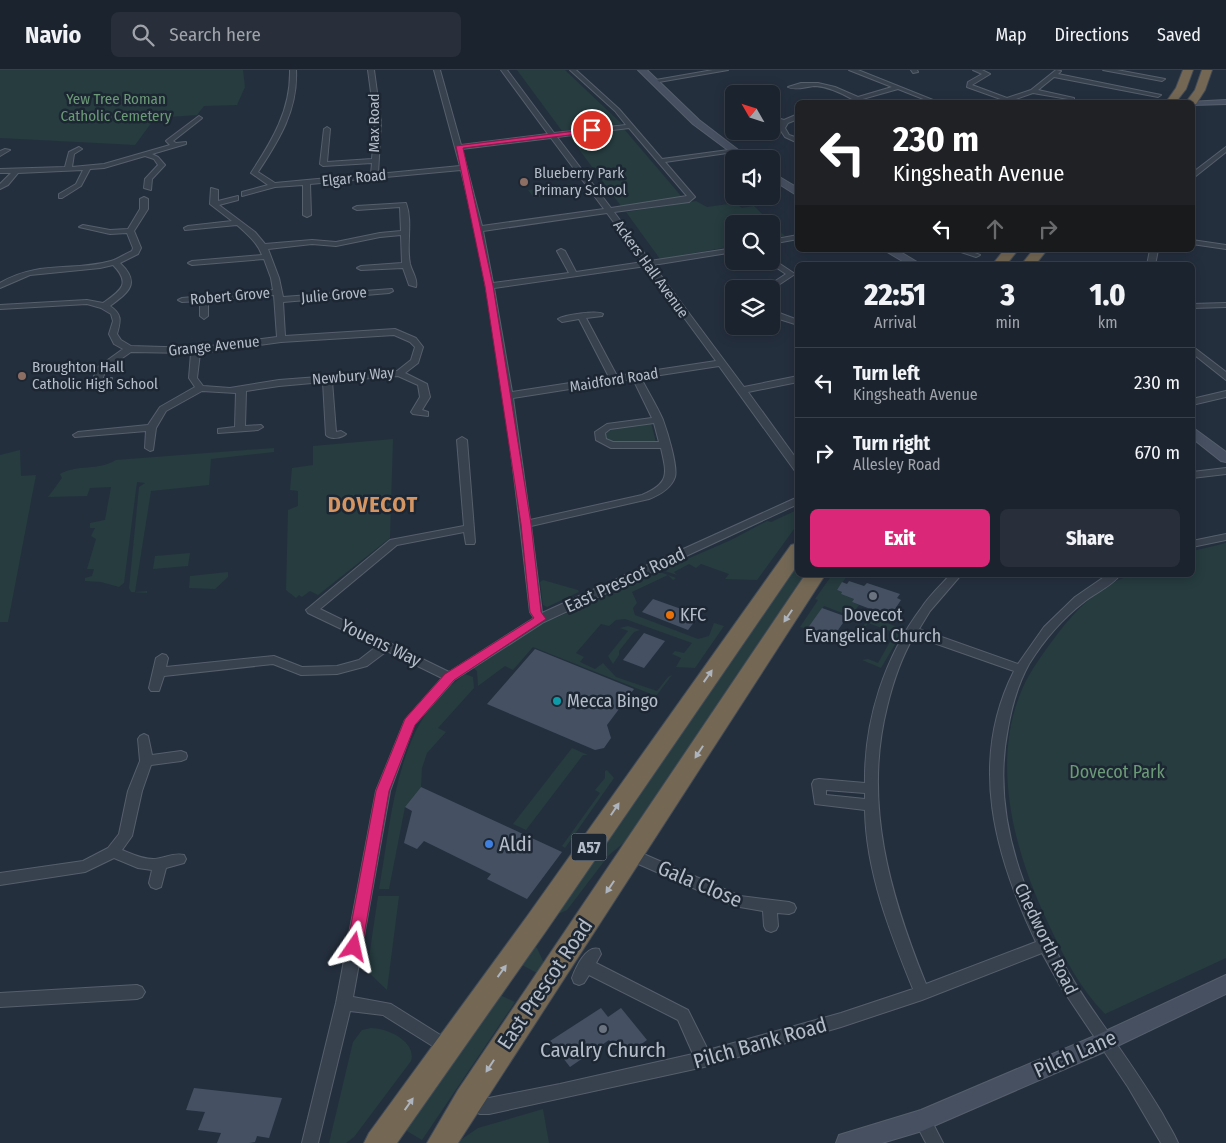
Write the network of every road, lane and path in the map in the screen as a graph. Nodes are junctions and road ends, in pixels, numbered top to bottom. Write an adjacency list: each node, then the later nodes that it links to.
1 (293, 70): 59 (street)
2 (371, 70): 48 (street, Max Road)
3 (437, 70): 4 (street); 42 (street)
4 (443, 70)
5 (504, 70): 38 (street, Ackers Hall Avenue)
6 (573, 70): 36 (street)
7 (642, 70): 16 (street)
8 (723, 70): 16 (street)
9 (852, 70): 19 (street)
10 (976, 70): 26 (street)
11 (1058, 70): 15 (street)
12 (1106, 70): 17 (street)
13 (1188, 70): 28 (highway)
14 (1207, 70): 29 (highway)
15 (1052, 75): 20 (street); 21 (street)
16 (653, 80): 45 (street)
17 (1162, 80)
18 (791, 87): 22 (street)
19 (898, 87): 22 (street); 25 (street)
20 (1033, 91): 23 (street); 27 (street)
21 (1158, 95)
22 (858, 99): 24 (street)
23 (1072, 99)
24 (854, 100)
25 (930, 100)
26 (1006, 100)
27 (1011, 100)
28 (1176, 100)
29 (1194, 100)
30 (1226, 102): 31 (street)
31 (1195, 103)
32 (795, 117): 35 (street)
33 (199, 118): 41 (street)
34 (780, 121): 35 (street)
35 (785, 122): 39 (street)
36 (630, 126): 38 (street); 49 (street)
37 (327, 129): 48 (street)
38 (553, 136): 42 (street); 70 (street, Ackers Hall Avenue)
39 (795, 140)
40 (184, 143): 41 (street)
41 (174, 145): 47 (street)
42 (459, 146): 52 (street)
43 (78, 149): 51 (street)
44 (1226, 149): 55 (street)
45 (734, 150)
46 (725, 151): 49 (street)
47 (144, 154): 50 (street); 61 (street)
48 (374, 161): 56 (street, Max Road)
49 (661, 161): 70 (street)
50 (88, 167): 51 (street); 65 (street)
51 (68, 168): 54 (street)
52 (464, 168): 56 (street, Elgar Road); 75 (street)
53 (0, 171): 54 (street)
54 (16, 171): 60 (street)
55 (1195, 175)
56 (374, 176): 58 (street, Elgar Road)
57 (780, 182): 63 (street)
58 (306, 183): 59 (street, Elgar Road); 71 (street)
59 (274, 186): 64 (street, Elgar Road)
60 (0, 187)
61 (148, 188)
62 (214, 190): 68 (street)
63 (795, 191)
64 (245, 194)
65 (62, 196)
66 (235, 198): 68 (street)
67 (144, 200): 76 (street)
68 (214, 204): 72 (street)
69 (358, 208): 77 (street)
70 (608, 211): 75 (street); 96 (street, Ackers Hall Avenue)
71 (307, 215)
72 (239, 223): 74 (street); 81 (street)
73 (83, 227): 76 (street)
74 (188, 228)
75 (479, 230): 105 (street)
76 (130, 231): 91 (street)
77 (404, 233): 81 (street); 97 (street)
78 (795, 238): 79 (street)
79 (780, 240)
80 (1195, 242): 82 (street)
81 (263, 247): 90 (street)
82 (1226, 247)
83 (560, 251): 101 (street)
84 (725, 251): 96 (street)
85 (893, 252): 92 (street)
86 (966, 252): 89 (street)
87 (1009, 252): 93 (highway)
88 (1038, 252): 94 (highway)
89 (976, 255)
90 (265, 257): 95 (street); 107 (street)
91 (115, 262): 104 (street); 111 (street)
92 (911, 262)
93 (1001, 262)
94 (1030, 262)
95 (192, 263)
96 (647, 264): 101 (street); 124 (street, Ackers Hall Avenue)
97 (406, 265): 99 (street); 103 (street)
98 (780, 265): 100 (street)
99 (360, 268)
100 (794, 274): 102 (street)
101 (574, 276): 105 (street)
102 (780, 282)
103 (412, 285)
104 (0, 286)
105 (489, 286): 136 (street)
106 (389, 291): 107 (street, Julie Grove)
107 (279, 296): 108 (street, Robert Grove); 120 (street)
108 (204, 299): 109 (street, Robert Grove); 115 (street)
109 (182, 300)
110 (1226, 305): 112 (street)
111 (104, 306): 113 (street); 121 (street)
112 (1195, 306)
113 (0, 307)
114 (599, 314): 116 (street)
115 (204, 316)
116 (581, 316): 118 (street); 129 (street)
117 (780, 316): 119 (street)
118 (562, 319)
119 (795, 322)
120 (281, 339): 122 (street, Grange Avenue); 125 (street, Newbury Way)
121 (128, 349): 122 (street, Grange Avenue); 128 (street)
122 (196, 351): 132 (street)
123 (1195, 351): 127 (street)
124 (720, 363): 126 (street, Maidford Road); 134 (street, Ackers Hall Avenue)
125 (399, 373): 131 (street, Newbury Way); 138 (street)
126 (636, 377): 129 (street, Maidford Road); 139 (street)
127 (1226, 377)
128 (109, 380)
129 (615, 380): 136 (street, Maidford Road)
130 (795, 380): 134 (street)
131 (327, 381): 133 (street, Newbury Way); 145 (street)
132 (200, 388): 133 (street, Newbury Way); 141 (street)
133 (241, 390): 142 (street)
134 (742, 390): 151 (street, Ackers Hall Avenue)
135 (1226, 394): 137 (street)
136 (507, 396): 155 (street)
137 (1195, 401)
138 (425, 414)
139 (658, 420): 148 (street); 148 (street)
140 (258, 427): 142 (street)
141 (151, 428): 146 (street); 149 (street)
142 (240, 428): 143 (street)
143 (221, 431)
144 (1195, 433): 150 (street)
145 (341, 434)
146 (78, 435)
147 (462, 440): 156 (street)
148 (665, 445): 155 (street)
149 (150, 448)
150 (1226, 458)
151 (795, 465)
152 (1226, 471): 153 (street)
153 (1195, 475)
154 (795, 501): 164 (street, East Prescot Road)
155 (526, 524): 164 (street)
156 (464, 529): 158 (street); 166 (street, Youens Way)
157 (1226, 537): 159 (street)
158 (470, 542)
159 (1195, 543)
160 (795, 553): 194 (highway, A57, one-way to 160)
161 (814, 577): 178 (highway, East Prescot Road / A57, one-way to 178)
162 (954, 577): 165 (street)
163 (1113, 577): 168 (street, Chedworth Road)
164 (540, 619): 170 (street, East Prescot Road)
165 (911, 631): 168 (street); 175 (street)
166 (387, 645): 169 (street); 170 (street, Youens Way)
167 (162, 658): 169 (street)
168 (1020, 670): 186 (street, Chedworth Road)
169 (160, 672): 171 (street)
170 (450, 677): 192 (street, East Prescot Road)
171 (156, 688)
172 (144, 739): 174 (street)
173 (180, 756): 174 (street)
174 (146, 761): 177 (street)
175 (870, 788): 176 (street); 176 (street)
176 (870, 805): 190 (street)
177 (113, 852): 180 (street); 181 (street)
178 (632, 855): 183 (street, Gala Close); 196 (highway, East Prescot Road / A57, one-way to 196)
179 (179, 859): 180 (street)
180 (160, 866): 182 (street)
181 (0, 879)
182 (156, 882)
183 (770, 907): 184 (street, Gala Close); 185 (street)
184 (789, 908)
185 (771, 926)
186 (1045, 945): 190 (street, Pilch Bank Road); 193 (street, Chedworth Road)
187 (587, 966): 195 (street)
188 (1226, 984): 193 (street, Pilch Lane)
189 (137, 992): 191 (street)
190 (922, 993): 195 (street, Pilch Bank Road)
191 (0, 1000)
192 (344, 1003): 194 (street); 199 (street, East Prescot Road)
193 (1104, 1042): 197 (street, Pilch Lane); 204 (street, Chedworth Road)
194 (447, 1048): 200 (highway, A57, one-way to 194)
195 (704, 1060): 196 (street, Pilch Bank Road)
196 (468, 1100): 201 (highway, East Prescot Road / A57)
197 (922, 1120): 198 (street, Pilch Lane); 203 (street)
198 (876, 1139): 202 (street, Pilch Lane)
199 (310, 1143)
200 (380, 1143)
201 (442, 1143)
202 (847, 1143)
203 (935, 1143)
204 (1170, 1143)

